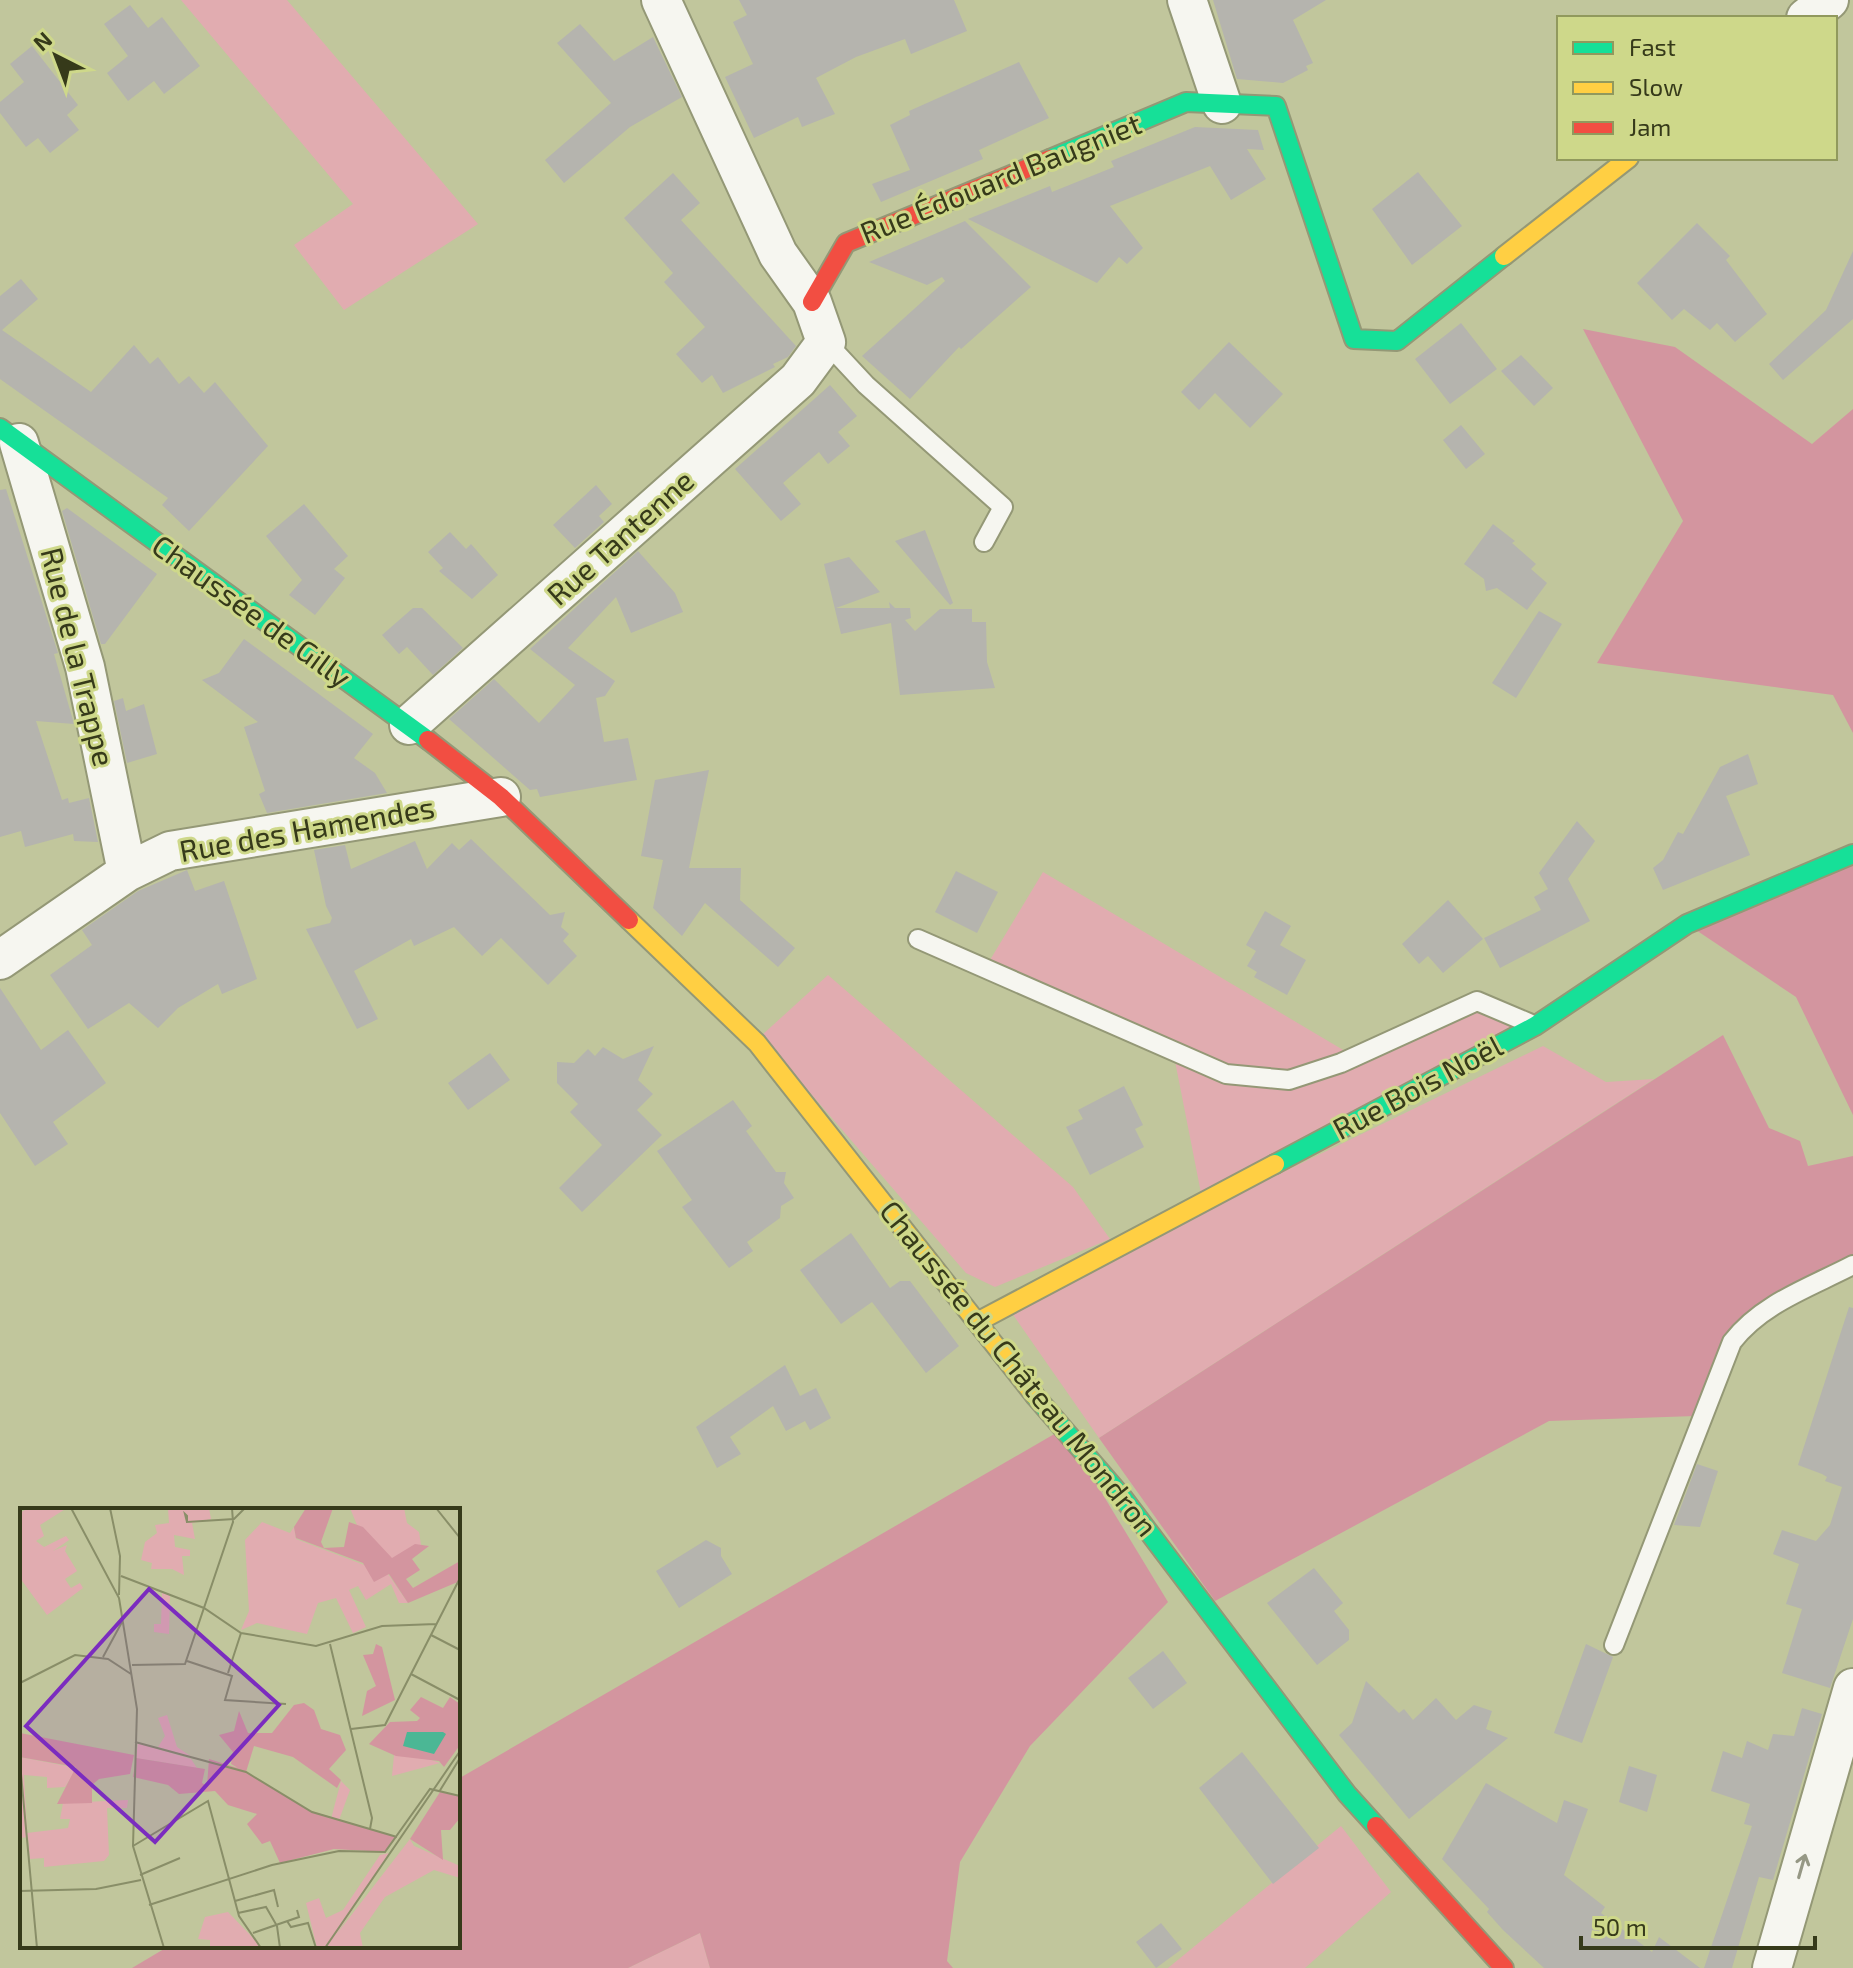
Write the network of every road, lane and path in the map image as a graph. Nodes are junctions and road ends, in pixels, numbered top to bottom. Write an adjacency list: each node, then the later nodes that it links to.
1 (661, 0): 7 (street)
2 (1187, 0): 5 (street)
3 (1829, 0): 4 (street)
4 (1809, 16)
5 (1222, 104): 6 (main road, Rue Édouard Baugniet); 7 (main road, Rue Édouard Baugniet)
6 (1626, 160)
7 (812, 302): 8 (street)
8 (826, 342): 10 (lane); 11 (street, Rue Tantenne)
9 (10, 436): 11 (main road, Chaussée de Gilly); 14 (street, Rue de la Trappe)
10 (984, 542)
11 (409, 725): 12 (main road, Chaussée de Gilly)
12 (501, 797): 14 (street, Rue des Hamendes); 19 (main road, Chaussée du Château Mondron)
13 (1853, 854): 17 (main road, Rue Bois Noël)
14 (127, 872): 16 (street, Rue des Hamendes)
15 (918, 939): 17 (lane)
16 (0, 960)
17 (1535, 1026): 19 (main road, Rue Bois Noël)
18 (1853, 1265): 20 (lane)
19 (979, 1321): 22 (main road, Chaussée du Château Mondron)
20 (1614, 1645)
21 (1853, 1688): 23 (street, one-way to 21)
22 (1504, 1968)
23 (1772, 1968)

